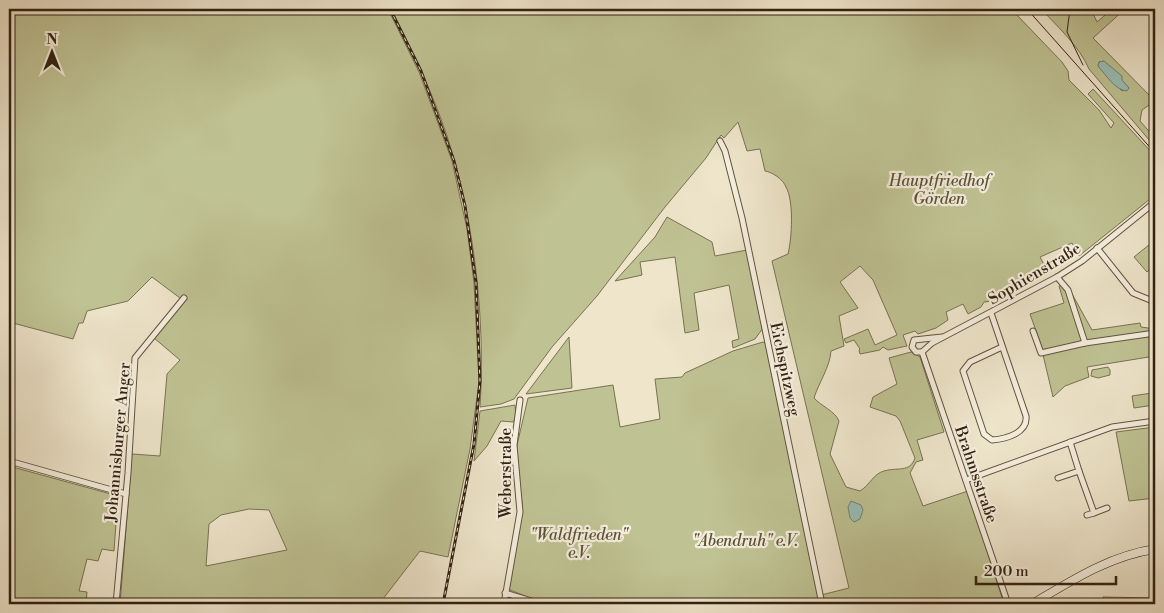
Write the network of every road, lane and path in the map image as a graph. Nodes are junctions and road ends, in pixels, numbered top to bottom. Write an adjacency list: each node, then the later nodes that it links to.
1 (720, 141): 30 (street, Eichspitzweg)
2 (1155, 202): 3 (street, Sophienstraße)
3 (1097, 248): 4 (street, Sophienstraße); 6 (street)
4 (1057, 277): 7 (street, Sophienstraße); 11 (street)
5 (184, 298): 21 (street, Johannisburger Anger)
6 (1155, 302)
7 (991, 313): 10 (street, Sophienstraße); 12 (street)
8 (1033, 331): 11 (street)
9 (1155, 333): 11 (street)
10 (943, 338): 13 (street, Sophienstraße); 13 (street, Sophienstraße)
11 (1085, 343)
12 (1002, 347): 12 (street)
13 (922, 352): 20 (street, Brahmsstraße)
14 (520, 400): 26 (street, Weberstraße)
15 (1155, 421): 16 (street)
16 (1070, 442): 18 (street); 20 (street)
17 (9, 461): 21 (street)
18 (1079, 470): 19 (street); 23 (street)
19 (1058, 478)
20 (966, 480): 31 (street, Brahmsstraße)
21 (126, 494): 27 (street, Johannisburger Anger)
22 (1107, 508): 23 (street)
23 (1094, 513): 24 (street)
24 (1087, 515)
25 (1155, 548): 32 (street)
26 (505, 592): 28 (street, Weberstraße); 29 (street)
27 (116, 604)
28 (504, 604)
29 (541, 604)
30 (822, 604)
31 (1008, 604)
32 (1032, 604)

